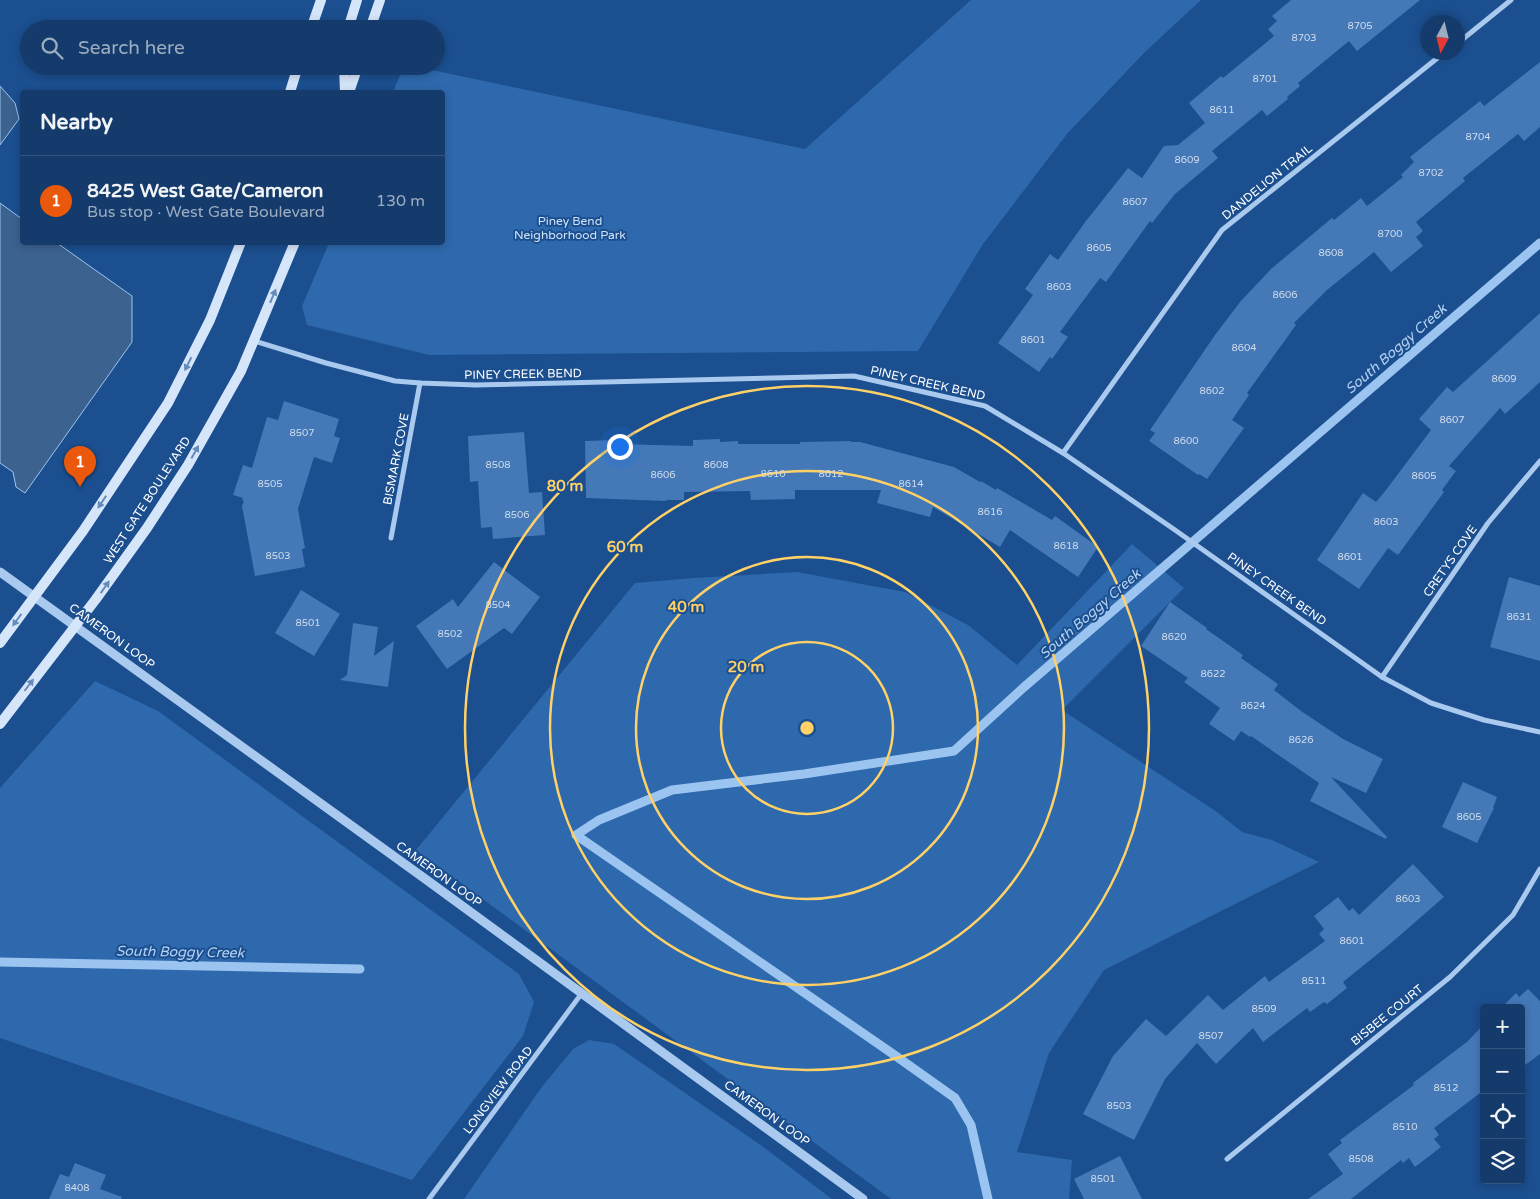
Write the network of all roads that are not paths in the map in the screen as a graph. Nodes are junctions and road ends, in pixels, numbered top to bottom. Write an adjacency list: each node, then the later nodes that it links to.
1 (321, 0): 5 (main road)
2 (357, 0): 6 (main road)
3 (380, 0): 7 (main road)
4 (1511, 0): 8 (street)
5 (314, 20)
6 (351, 20)
7 (373, 20)
8 (1465, 37)
9 (1435, 60): 20 (street, DANDELION TRAIL)
10 (295, 75): 13 (main road)
11 (344, 75): 14 (main road)
12 (355, 75): 15 (main road)
13 (291, 90)
14 (345, 90)
15 (350, 90)
16 (240, 245): 24 (main road, one-way to 24)
17 (294, 245): 18 (main road, WEST GATE BOULEVARD, one-way to 17)
18 (254, 341): 19 (street, PINEY CREEK BEND); 25 (main road, WEST GATE BOULEVARD, one-way to 18)
19 (420, 384): 20 (street, PINEY CREEK BEND); 22 (street, BISMARK COVE)
20 (1063, 453): 27 (street, PINEY CREEK BEND)
21 (1540, 462): 27 (street, CRETYS COVE)
22 (391, 538)
23 (0, 572): 24 (street, CAMERON LOOP)
24 (34, 596): 25 (street, CAMERON LOOP); 26 (main road, one-way to 26)
25 (75, 625): 28 (main road, WEST GATE BOULEVARD, one-way to 25); 31 (street, CAMERON LOOP)
26 (0, 643)
27 (1382, 677): 29 (street, PINEY CREEK BEND)
28 (0, 724)
29 (1540, 732)
30 (1540, 869): 32 (street, BISBEE COURT)
31 (582, 993): 33 (street, LONGVIEW ROAD); 34 (street, CAMERON LOOP)
32 (1227, 1159)
33 (429, 1199)
34 (863, 1199)

